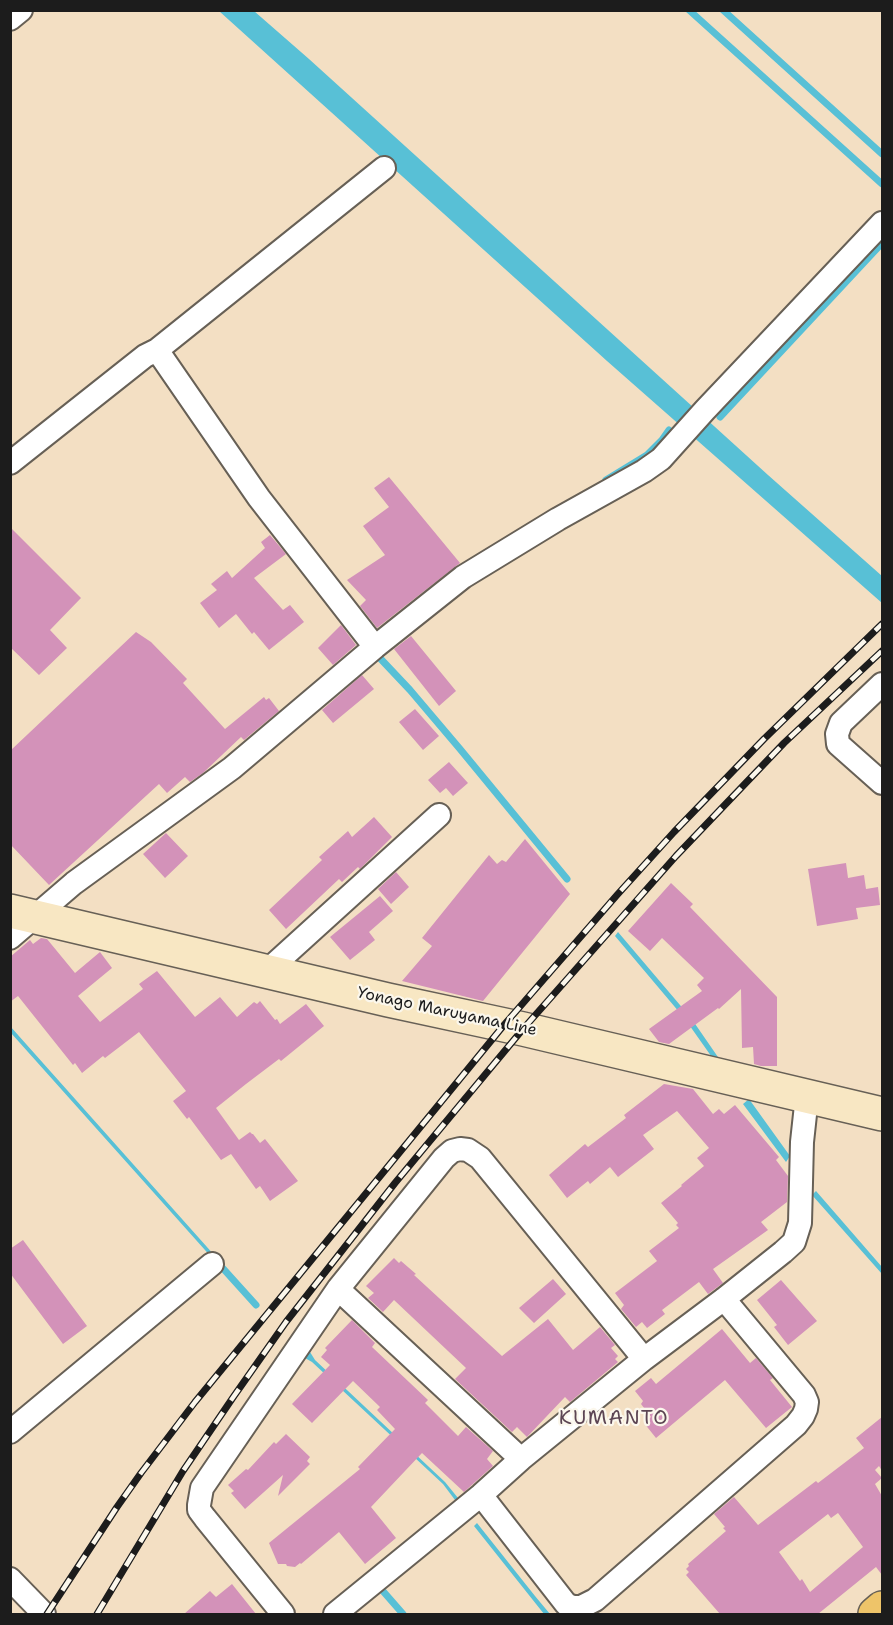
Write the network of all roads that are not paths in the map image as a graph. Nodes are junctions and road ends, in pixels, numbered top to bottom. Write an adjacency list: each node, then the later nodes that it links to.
1 (21, 10): 2 (street)
2 (10, 19)
3 (384, 168): 5 (street)
4 (882, 223): 7 (street)
5 (157, 350): 6 (street); 7 (street)
6 (10, 464)
7 (375, 647): 11 (street)
8 (882, 684): 9 (street)
9 (882, 783)
10 (440, 815): 13 (street)
11 (23, 914): 12 (street); 13 (main road, Yonago Maruyama Line)
12 (10, 938)
13 (267, 971): 14 (main road, Yonago Maruyama Line)
14 (807, 1096): 15 (main road, Yonago Maruyama Line); 18 (street)
15 (882, 1114)
16 (212, 1264): 20 (street)
17 (338, 1289): 19 (street); 21 (street); 26 (street)
18 (724, 1299): 19 (street); 22 (street)
19 (644, 1359): 21 (street)
20 (10, 1432)
21 (521, 1459): 22 (street)
22 (481, 1495): 27 (street)
23 (10, 1579): 25 (street)
24 (882, 1608): 28 (highway)
25 (44, 1614)
26 (283, 1614)
27 (334, 1614)
28 (875, 1614)

